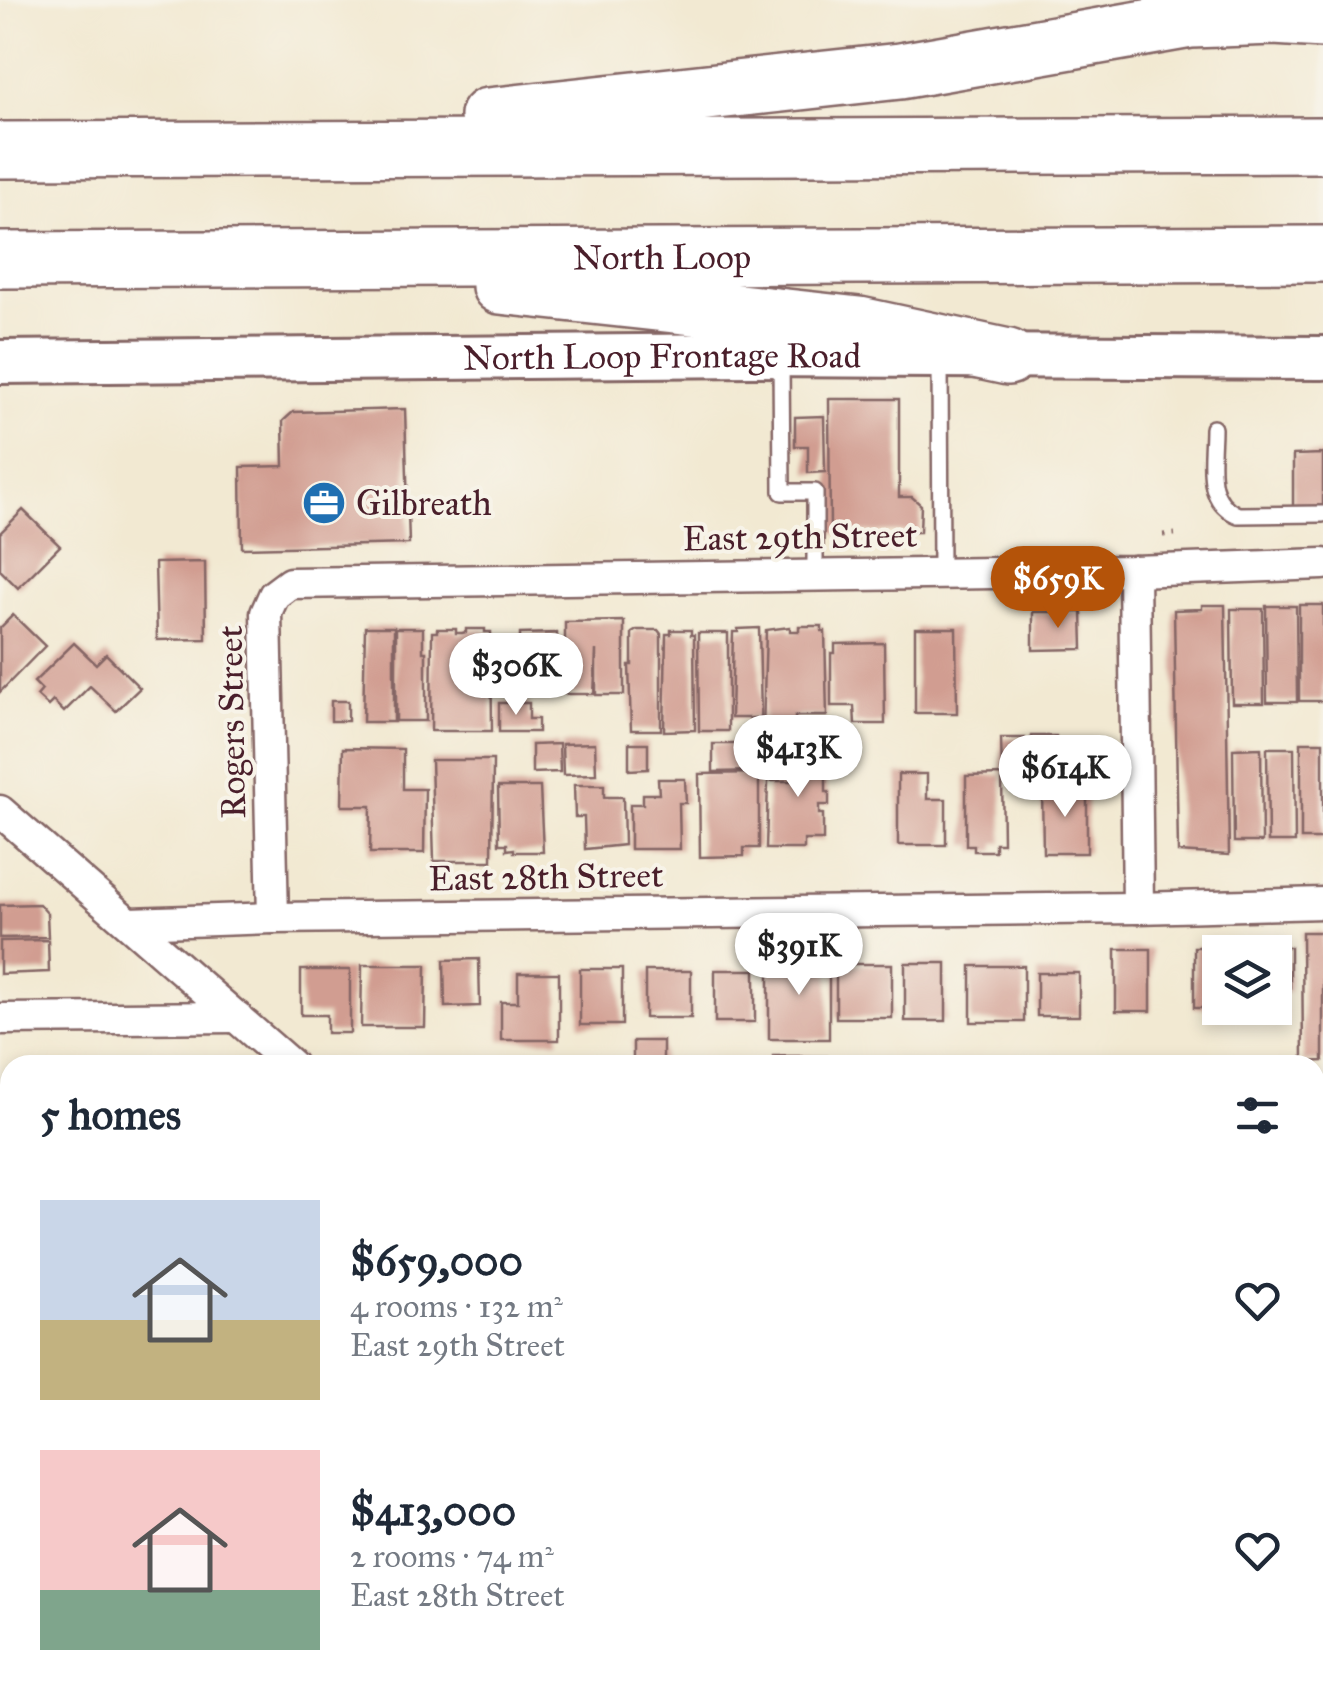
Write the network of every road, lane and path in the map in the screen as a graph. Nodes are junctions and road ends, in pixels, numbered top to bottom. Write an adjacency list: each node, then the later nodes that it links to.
1 (1323, 20): 3 (highway)
2 (1323, 145): 3 (highway)
3 (167, 148): 4 (highway)
4 (0, 150)
5 (1323, 254): 6 (highway, North Loop)
6 (234, 256): 7 (highway, North Loop); 10 (highway)
7 (0, 260)
8 (781, 355): 9 (main road, North Loop Frontage Road); 12 (main road, North Loop Frontage Road); 20 (lane)
9 (940, 356): 10 (main road, North Loop Frontage Road); 19 (lane)
10 (1008, 357): 11 (main road, North Loop Frontage Road)
11 (1323, 358)
12 (0, 362)
13 (1213, 428): 14 (lane)
14 (1323, 514)
15 (1175, 534): 16 (path)
16 (1163, 535)
17 (1323, 564): 18 (street, East 29th Street)
18 (1134, 571): 19 (street, East 29th Street); 24 (street)
19 (941, 573): 20 (street, East 29th Street)
20 (815, 575): 21 (street, East 29th Street)
21 (337, 580): 25 (street, Rogers Street)
22 (0, 811): 26 (street)
23 (1323, 903): 24 (street, East 28th Street)
24 (1138, 908): 25 (street, East 28th Street)
25 (273, 918): 26 (street, East 28th Street)
26 (130, 923): 27 (street)
27 (237, 1017): 28 (street); 29 (street)
28 (0, 1019)
29 (279, 1055)

